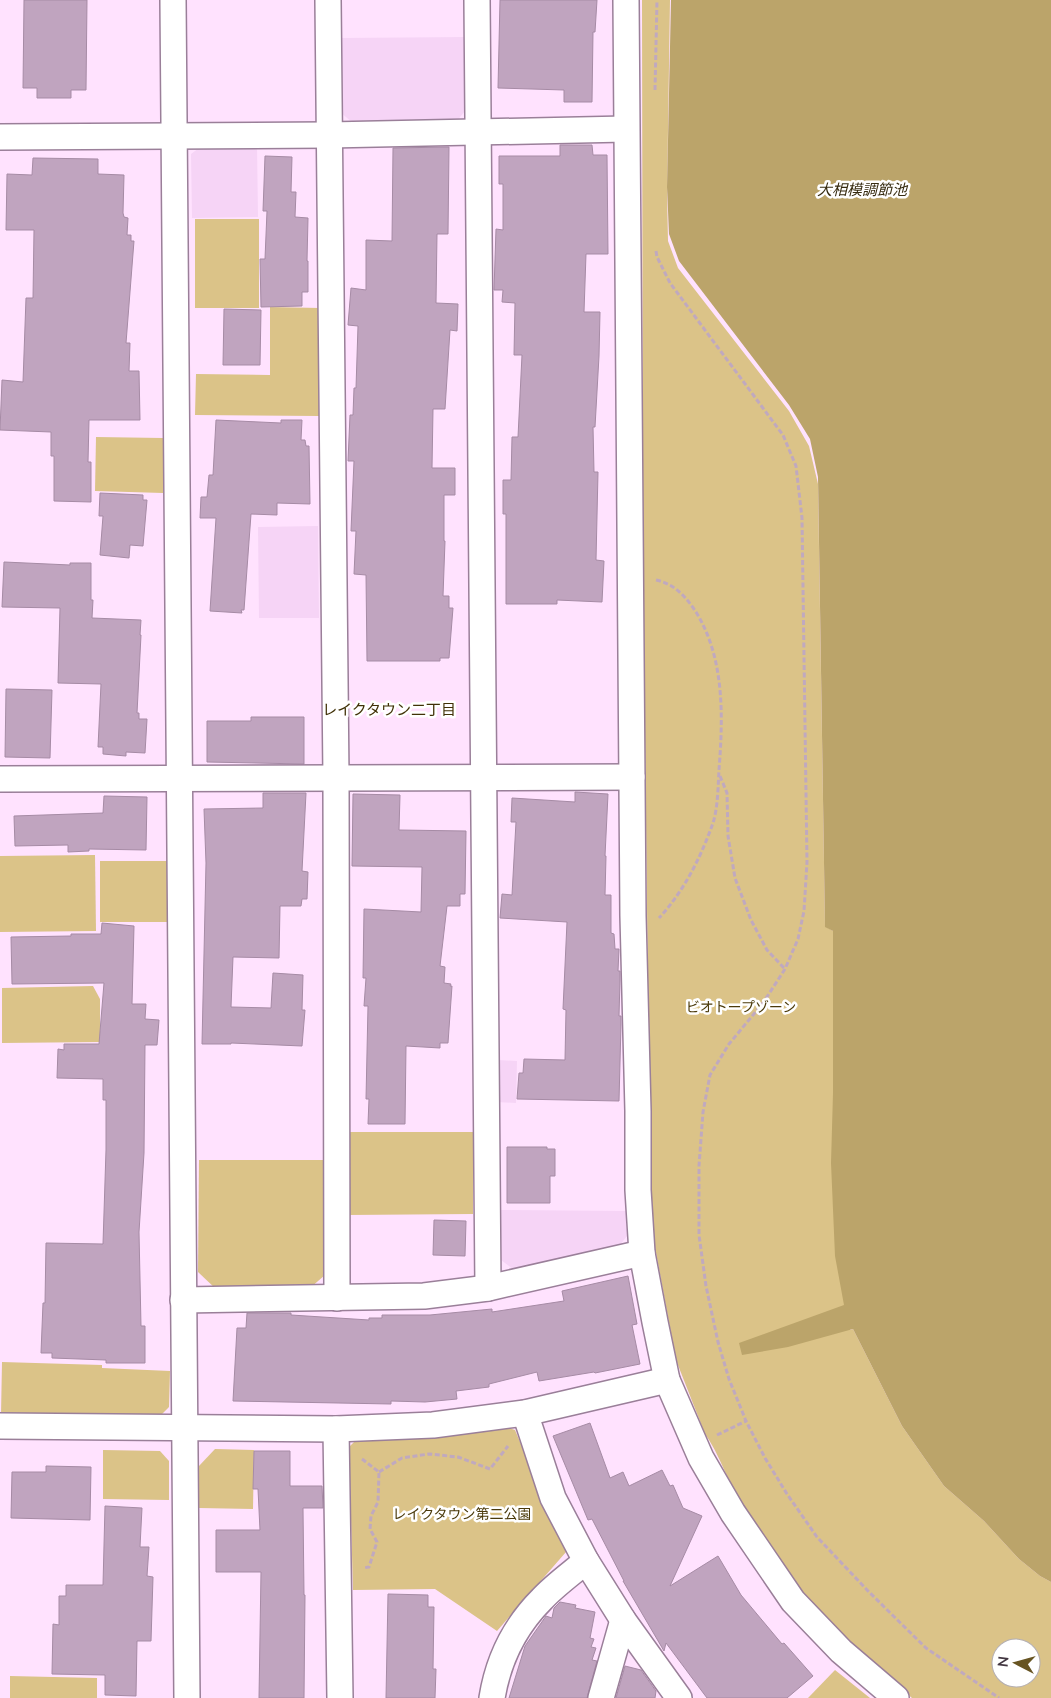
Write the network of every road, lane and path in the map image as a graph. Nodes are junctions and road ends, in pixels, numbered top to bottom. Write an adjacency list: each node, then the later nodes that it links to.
1 (173, 0): 10 (street)
2 (328, 0): 9 (street)
3 (477, 0): 8 (street)
4 (626, 0): 7 (street)
5 (656, 0): 6 (path)
6 (655, 96)
7 (626, 129): 8 (street); 13 (street)
8 (478, 134): 9 (street); 15 (street)
9 (329, 135): 10 (street); 17 (street)
10 (174, 136): 11 (street); 19 (street)
11 (0, 137)
12 (656, 248): 21 (path)
13 (631, 576): 14 (path); 16 (street)
14 (719, 774): 20 (path); 21 (path)
15 (484, 776): 16 (street); 17 (street); 23 (street)
16 (632, 777): 20 (street)
17 (336, 778): 19 (street); 24 (street)
18 (0, 779): 19 (street)
19 (179, 780): 25 (street)
20 (634, 916): 22 (street)
21 (785, 969): 43 (path)
22 (642, 1253): 23 (street); 26 (street)
23 (488, 1288): 24 (street)
24 (338, 1298): 25 (street)
25 (183, 1300): 29 (street)
26 (667, 1380): 27 (street); 42 (street)
27 (525, 1413): 30 (street); 34 (street)
28 (0, 1426): 29 (street)
29 (185, 1429): 30 (street); 37 (street)
30 (336, 1429): 35 (street)
31 (511, 1443): 33 (path)
32 (357, 1455): 33 (path)
33 (379, 1472): 35 (path)
34 (586, 1561): 36 (street); 39 (street)
35 (338, 1571): 38 (street)
36 (623, 1620): 40 (street); 41 (street)
37 (187, 1698)
38 (340, 1698)
39 (492, 1698)
40 (601, 1698)
41 (679, 1698)
42 (896, 1698)
43 (1000, 1698)

